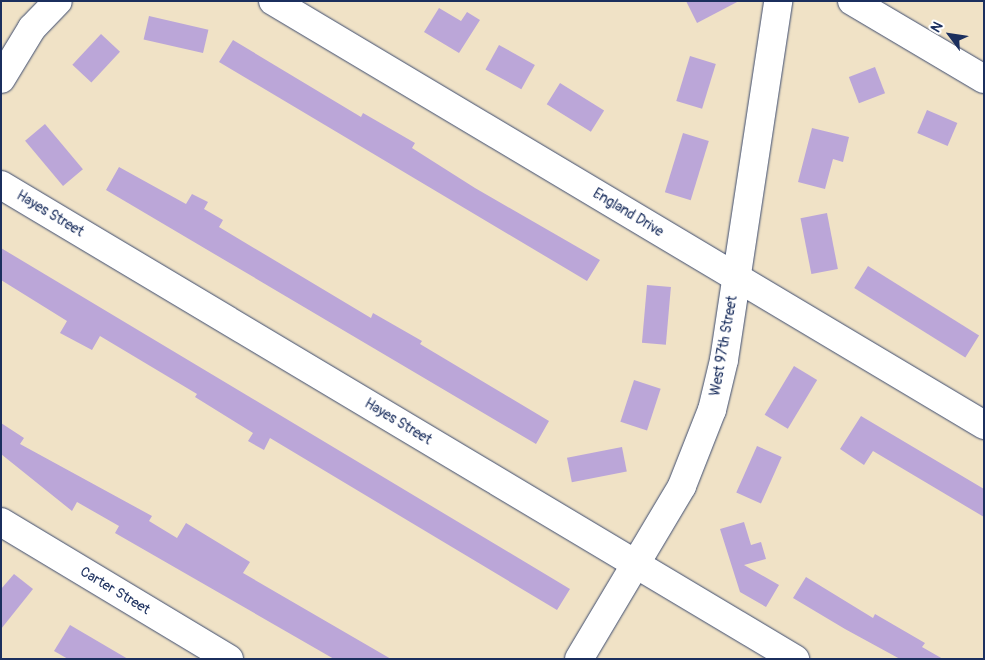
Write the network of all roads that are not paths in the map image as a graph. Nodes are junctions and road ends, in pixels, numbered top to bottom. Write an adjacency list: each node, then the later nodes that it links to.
1 (58, 1): 6 (street)
2 (273, 1): 8 (street, England Drive)
3 (778, 1): 8 (street, West 97th Street)
4 (852, 1): 5 (street)
5 (984, 78)
6 (1, 79)
7 (1, 185): 11 (street, Hayes Street)
8 (736, 277): 9 (street, England Drive); 11 (street, West 97th Street)
9 (984, 425)
10 (1, 522): 12 (street, Carter Street)
11 (636, 564): 13 (street, West 97th Street); 14 (street, Hayes Street)
12 (229, 659)
13 (579, 659)
14 (795, 659)

